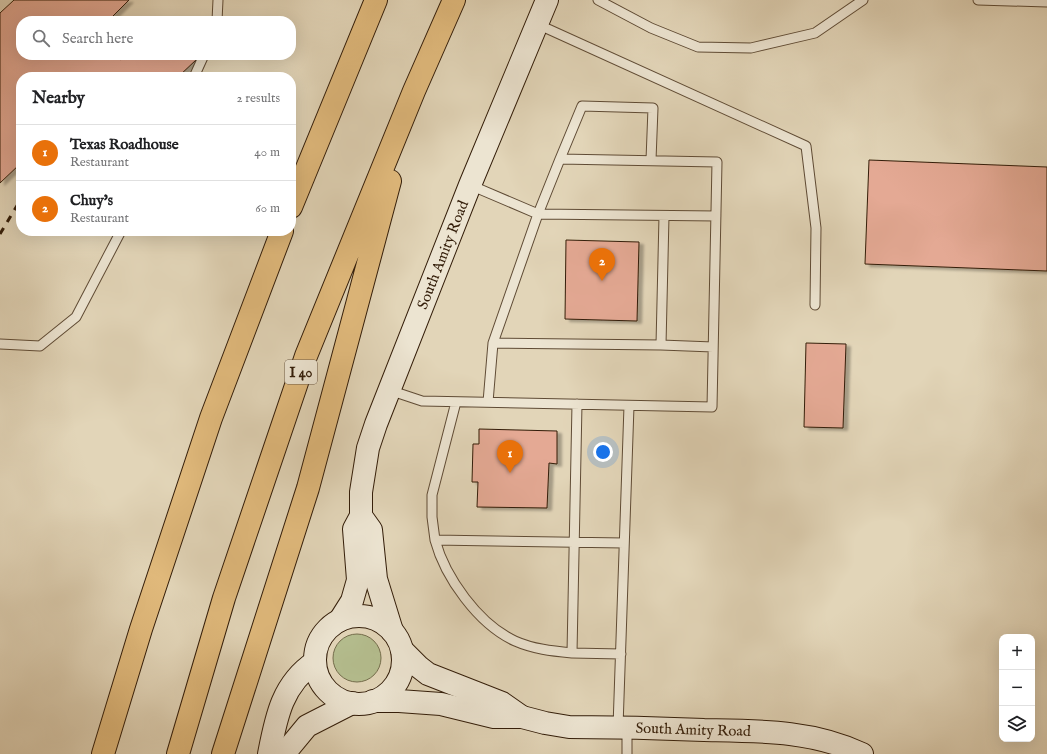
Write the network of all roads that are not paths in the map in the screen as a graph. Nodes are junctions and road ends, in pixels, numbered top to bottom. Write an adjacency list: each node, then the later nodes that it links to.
1 (218, 0): 9 (lane)
2 (376, 0): 17 (highway)
3 (454, 0): 13 (highway, I 40)
4 (547, 0): 10 (main road, South Amity Road)
5 (598, 0): 6 (lane)
6 (863, 0)
7 (978, 0): 8 (lane)
8 (1047, 2)
9 (216, 16)
10 (536, 24): 16 (main road, South Amity Road); 23 (lane)
11 (202, 60): 12 (lane)
12 (196, 72)
13 (414, 91): 47 (highway, I 40); 48 (highway)
14 (560, 159): 15 (lane); 15 (lane); 18 (lane)
15 (651, 160): 20 (lane)
16 (470, 185): 18 (lane); 28 (main road, South Amity Road)
17 (296, 195)
18 (538, 214): 19 (lane); 24 (lane)
19 (664, 216): 20 (lane); 26 (lane)
20 (716, 216): 27 (lane)
21 (118, 236): 25 (lane)
22 (280, 236): 46 (highway)
23 (815, 304)
24 (493, 343): 26 (lane); 30 (lane)
25 (0, 344)
26 (661, 345): 27 (lane)
27 (713, 348): 32 (lane)
28 (389, 390): 29 (lane); 33 (main road, South Amity Road)
29 (456, 402): 30 (lane); 34 (lane)
30 (488, 402): 31 (lane)
31 (577, 404): 32 (lane); 35 (lane)
32 (628, 406): 36 (lane)
33 (361, 516): 37 (main road, South Amity Road); 38 (main road, South Amity Road)
34 (435, 540): 35 (lane); 39 (lane)
35 (574, 542): 36 (lane); 39 (lane)
36 (624, 543): 40 (lane)
37 (340, 620): 38 (main road); 41 (main road)
38 (397, 640): 42 (main road); 44 (main road, South Amity Road)
39 (572, 653): 40 (lane)
40 (621, 654): 45 (lane)
41 (315, 662): 43 (main road); 49 (main road)
42 (373, 701): 43 (main road); 44 (main road, South Amity Road)
43 (352, 703): 50 (main road)
44 (522, 717): 45 (main road, South Amity Road)
45 (623, 727): 51 (lane); 52 (main road, South Amity Road)
46 (103, 754)
47 (178, 754)
48 (222, 754)
49 (269, 754)
50 (286, 754)
51 (626, 754)
52 (862, 754)

